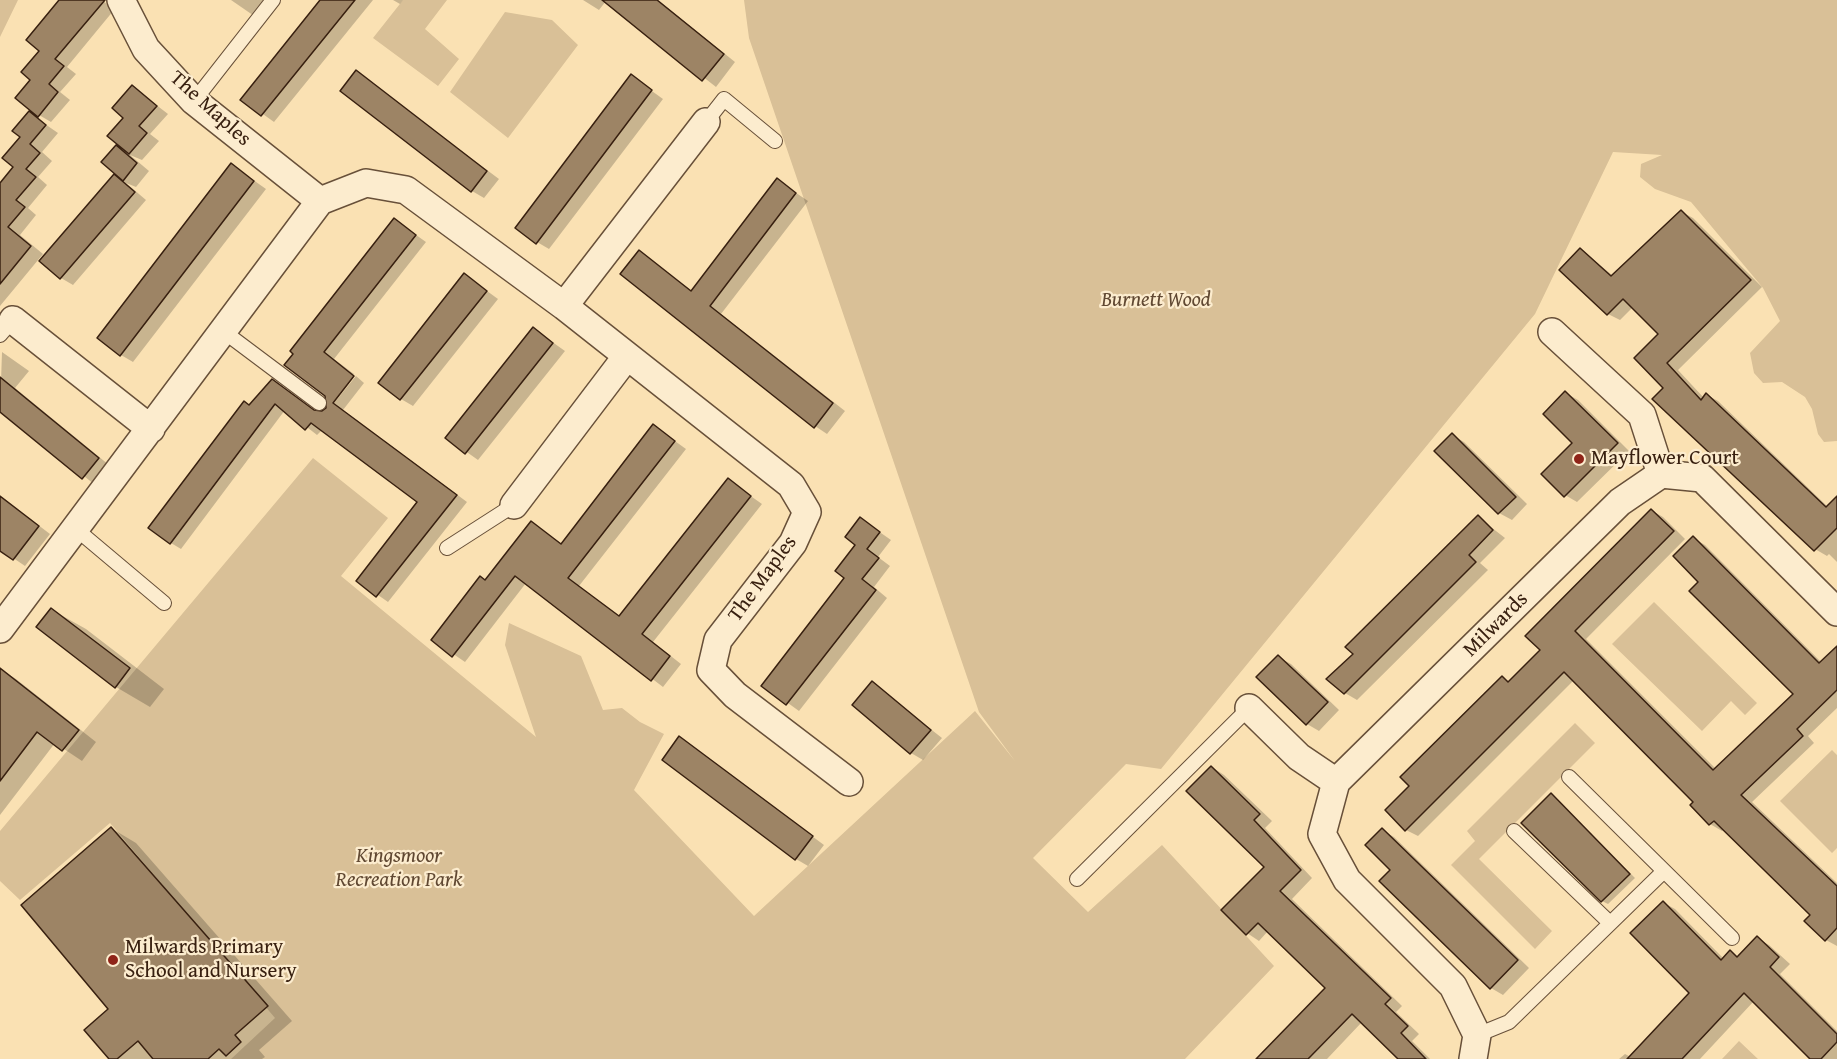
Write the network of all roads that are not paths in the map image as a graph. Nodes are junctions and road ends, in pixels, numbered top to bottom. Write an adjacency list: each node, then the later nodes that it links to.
1 (121, 0): 3 (street, The Maples)
2 (273, 0): 3 (lane)
3 (194, 101): 6 (street, The Maples)
4 (706, 122): 5 (lane); 7 (street)
5 (775, 141)
6 (320, 201): 7 (street, The Maples); 9 (street)
7 (564, 306): 11 (street, The Maples)
8 (6, 328): 13 (street)
9 (224, 331): 12 (lane); 13 (street)
10 (1552, 332): 14 (street)
11 (627, 356): 15 (street); 23 (street, The Maples)
12 (319, 404)
13 (151, 429): 16 (street)
14 (1661, 474): 19 (street); 24 (street, Milwards)
15 (514, 505): 17 (lane)
16 (76, 529): 18 (lane); 20 (street)
17 (447, 548)
18 (164, 603)
19 (1837, 612)
20 (0, 629)
21 (1249, 708): 24 (street); 27 (lane)
22 (1569, 777): 26 (lane)
23 (849, 782)
24 (1336, 782): 30 (street)
25 (1515, 831): 28 (lane)
26 (1664, 871): 28 (lane); 29 (lane)
27 (1077, 879)
28 (1610, 923): 30 (lane)
29 (1732, 938)
30 (1474, 1047)

